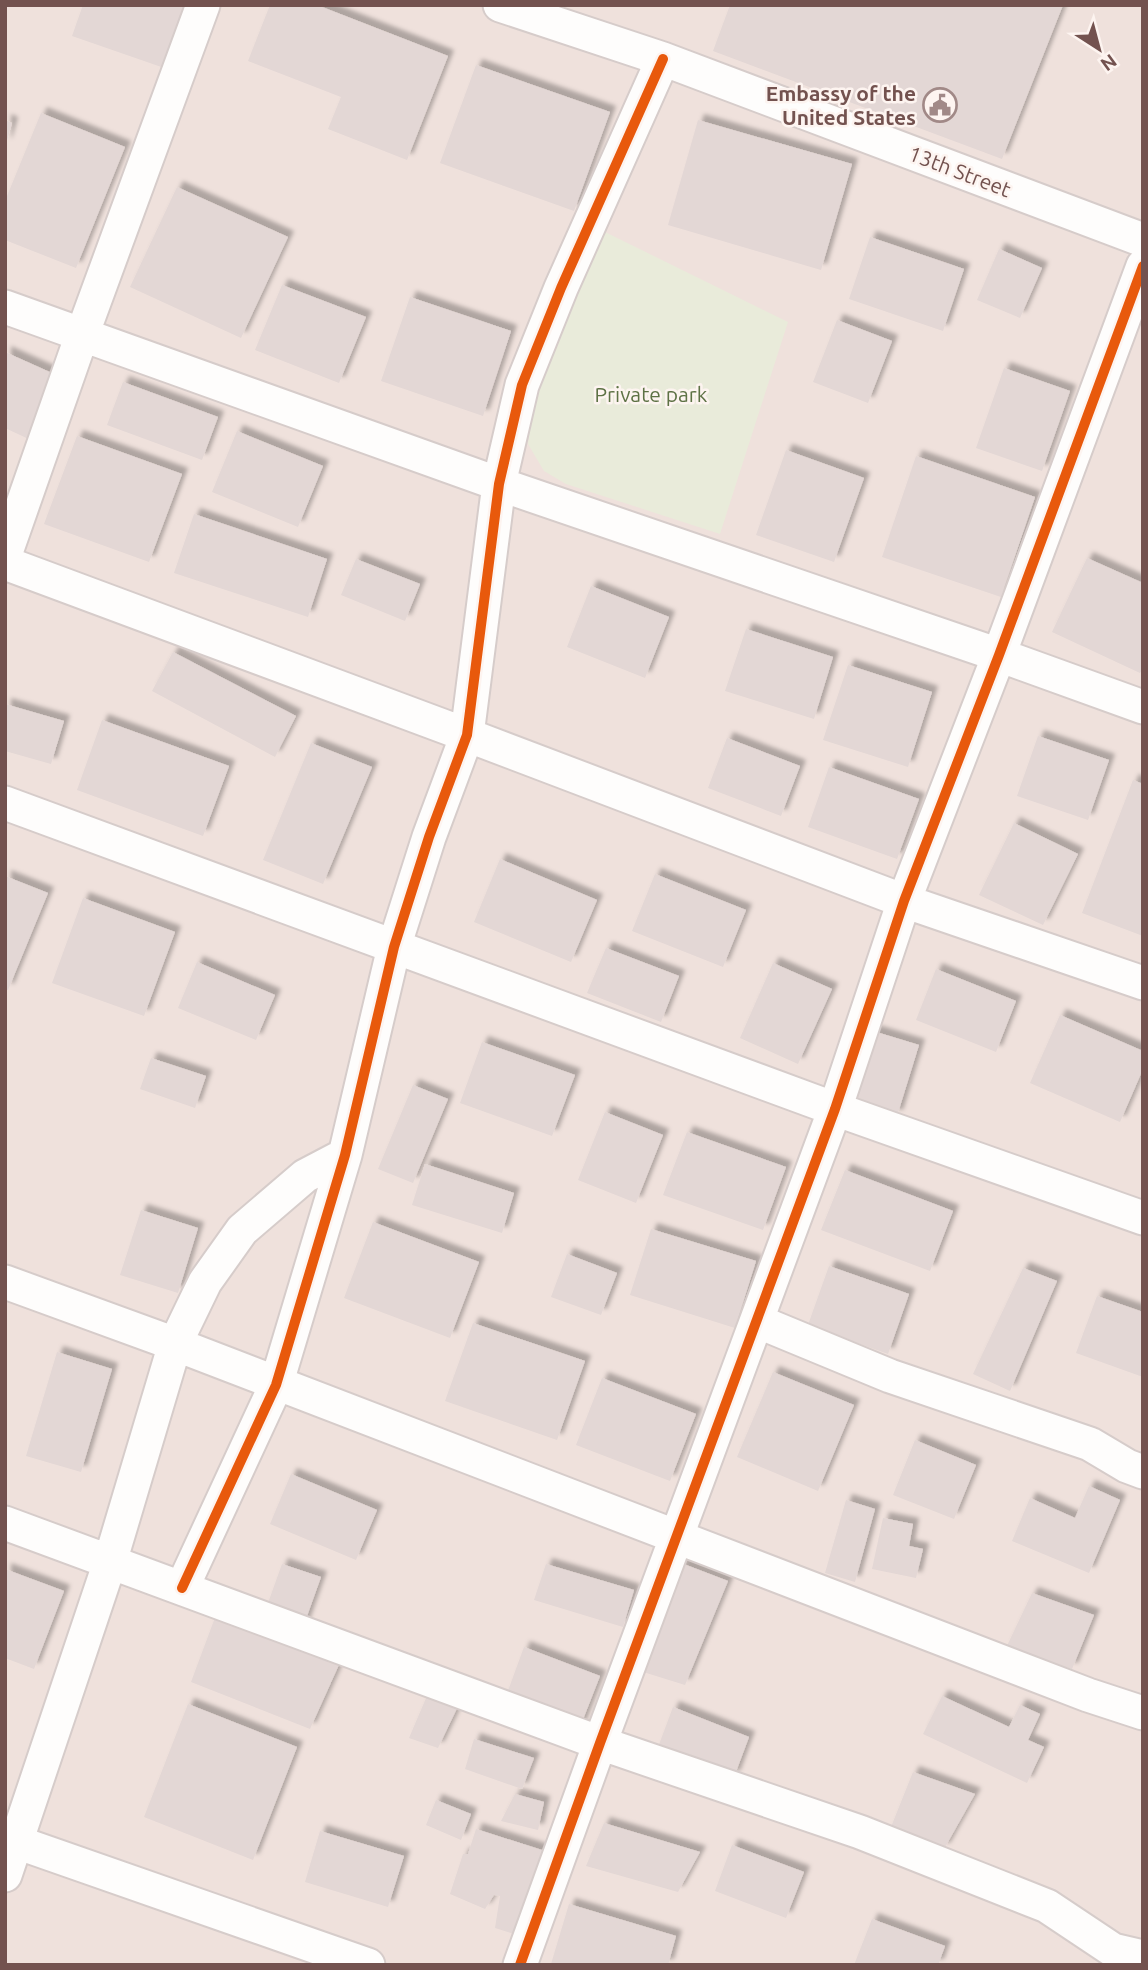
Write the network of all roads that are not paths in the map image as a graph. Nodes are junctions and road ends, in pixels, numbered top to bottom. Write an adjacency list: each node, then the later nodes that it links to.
1 (203, 5): 7 (street)
2 (500, 5): 3 (street, 13th Street)
3 (663, 60): 4 (street, 13th Street); 8 (street)
4 (1143, 240)
5 (1143, 266): 11 (street)
6 (5, 307): 7 (street)
7 (82, 335): 8 (street); 9 (street)
8 (499, 484): 11 (street); 13 (street)
9 (5, 555)
10 (5, 563): 13 (street)
11 (999, 654): 12 (street); 15 (street)
12 (1143, 707)
13 (467, 735): 15 (street); 16 (street)
14 (5, 803): 16 (street)
15 (904, 901): 17 (street); 18 (street)
16 (394, 947): 18 (street); 19 (street)
17 (1143, 983)
18 (835, 1110): 20 (street); 22 (street)
19 (345, 1155): 23 (street); 24 (street)
20 (1143, 1218)
21 (5, 1282): 23 (street)
22 (757, 1321): 25 (street); 27 (street)
23 (175, 1344): 24 (street); 28 (street)
24 (276, 1385): 27 (street); 29 (street)
25 (1143, 1472)
26 (5, 1523): 28 (street)
27 (677, 1537): 30 (street); 31 (street)
28 (110, 1562): 29 (street); 32 (street)
29 (182, 1588): 31 (street)
30 (1143, 1713)
31 (600, 1743): 34 (street); 36 (street)
32 (11, 1840): 33 (street); 35 (street)
33 (5, 1875)
34 (1143, 1957)
35 (368, 1965)
36 (520, 1965)

